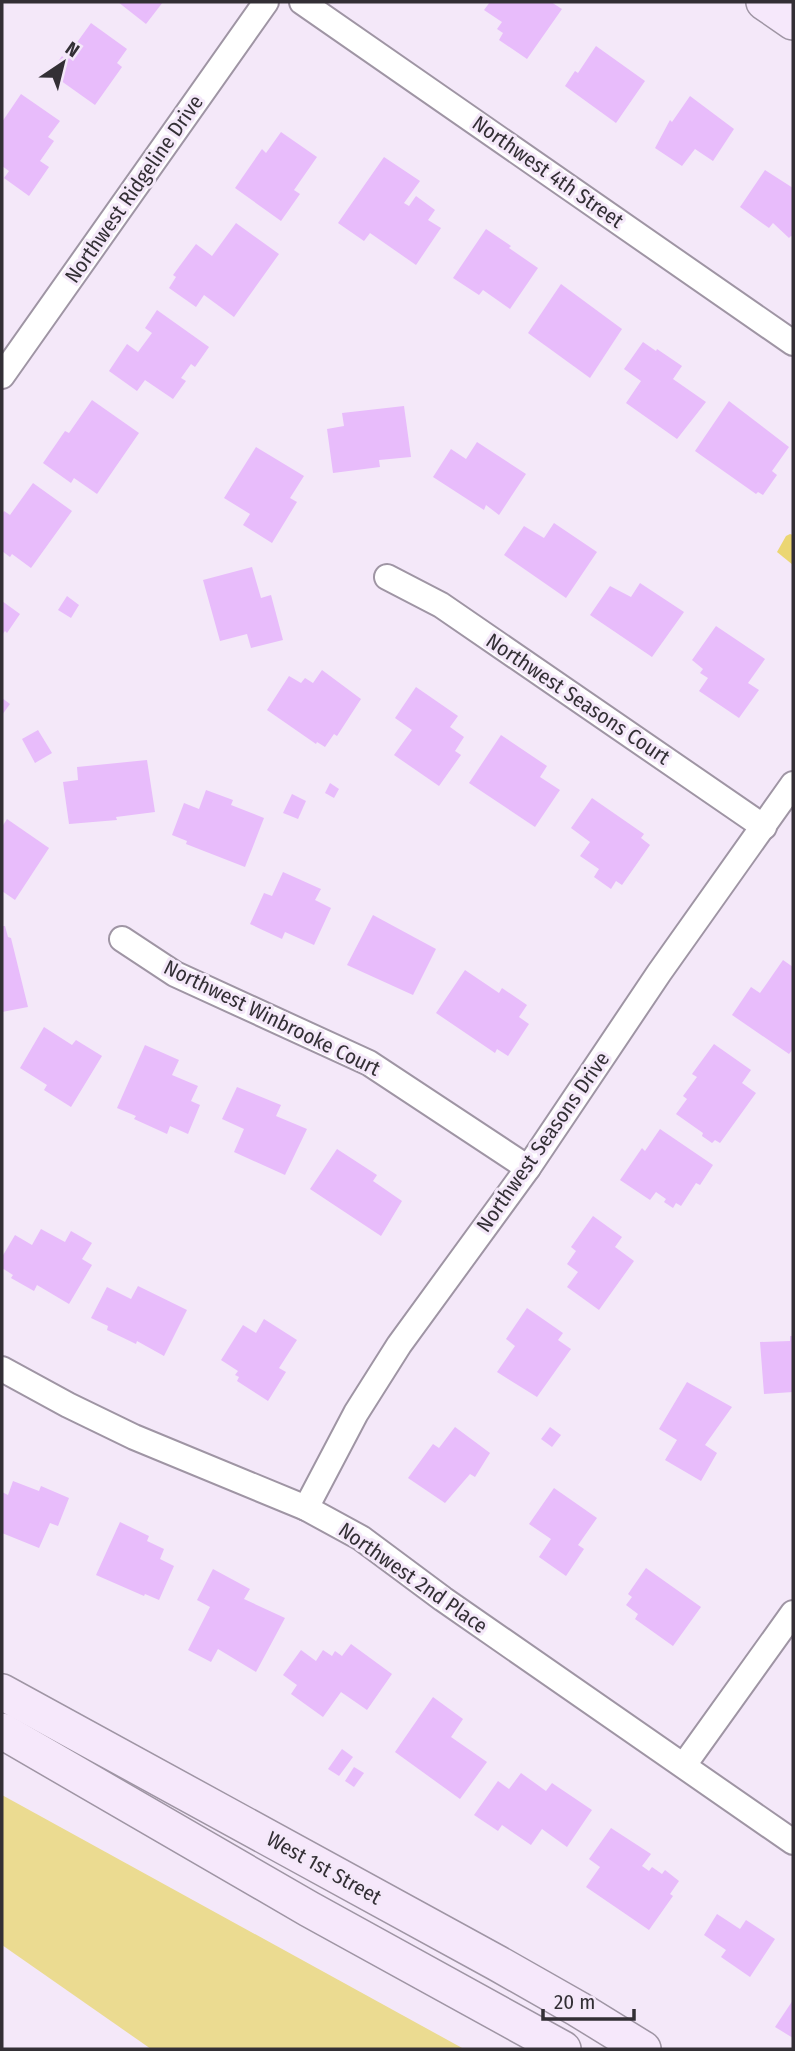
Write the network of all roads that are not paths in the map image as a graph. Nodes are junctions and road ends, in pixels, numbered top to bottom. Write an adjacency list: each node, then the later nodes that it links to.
1 (266, 2): 6 (street, Northwest Ridgeline Drive)
2 (302, 2): 5 (street, Northwest 4th Street)
3 (764, 2): 4 (main road)
4 (793, 22)
5 (793, 343)
6 (2, 376)
7 (387, 577): 9 (street, Northwest Seasons Court)
8 (793, 784): 9 (street, Northwest Seasons Drive)
9 (764, 827): 11 (street, Northwest Seasons Drive)
10 (122, 939): 11 (street, Northwest Winbrooke Court)
11 (528, 1168): 13 (street, Northwest Seasons Drive)
12 (2, 1368): 13 (street, Northwest 2nd Place)
13 (306, 1508): 17 (street, Northwest 2nd Place)
14 (793, 1613): 17 (street)
15 (2, 1692): 20 (main road, West 1st Street)
16 (2, 1731): 19 (main road, West 1st Street)
17 (684, 1765): 18 (street, Northwest 2nd Place)
18 (793, 1842)
19 (563, 2049)
20 (643, 2049)

